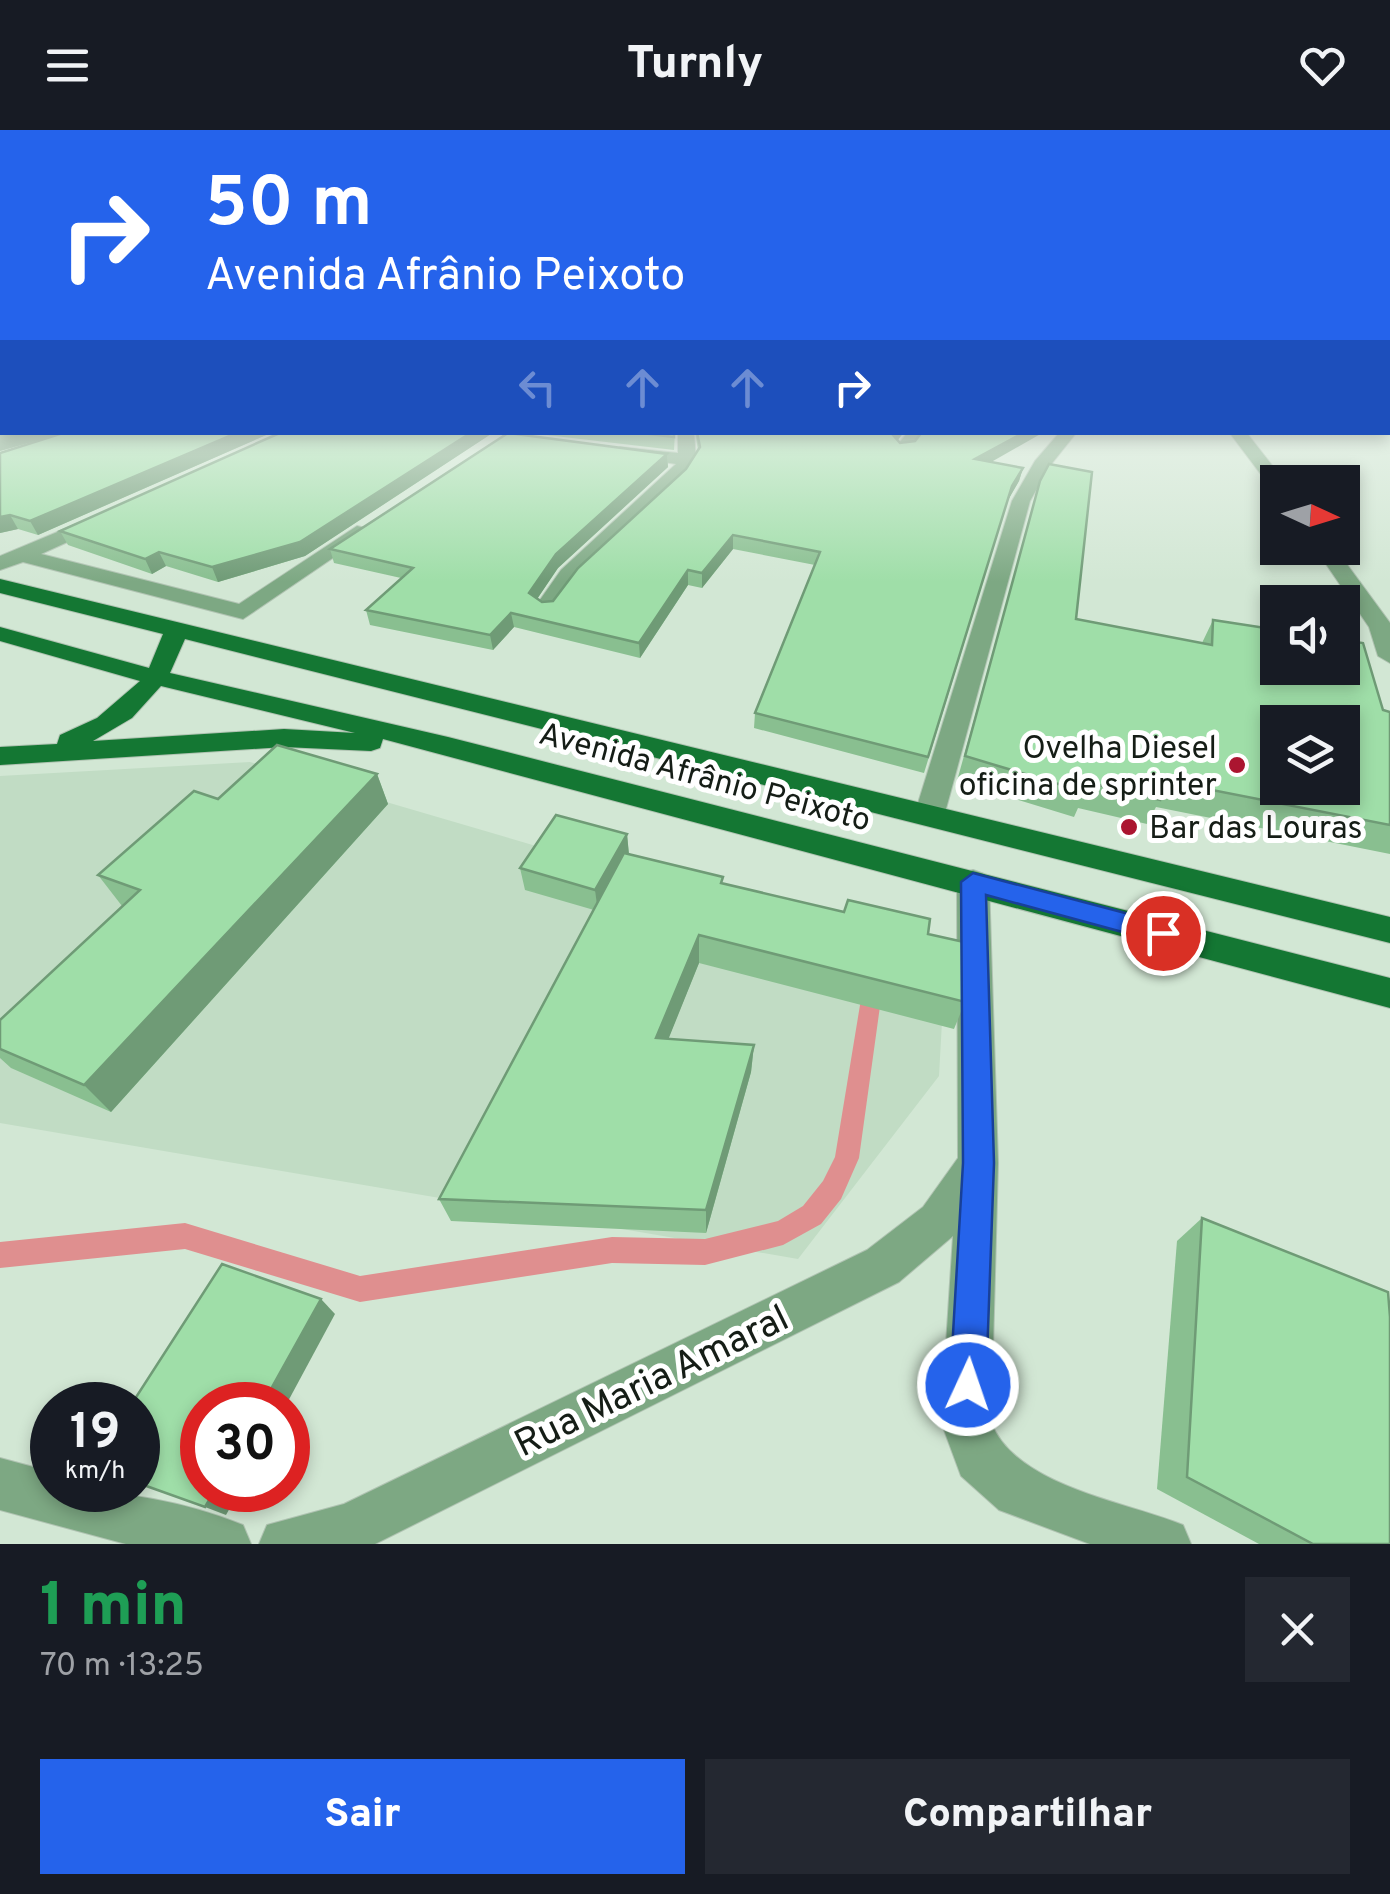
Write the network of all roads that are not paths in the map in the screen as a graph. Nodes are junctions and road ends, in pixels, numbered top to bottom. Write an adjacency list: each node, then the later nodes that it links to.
1 (628, 451): 4 (street)
2 (687, 451): 4 (street)
3 (1053, 451): 20 (street)
4 (687, 460): 11 (street)
5 (125, 509): 7 (street)
6 (390, 513): 7 (street)
7 (22, 554): 8 (street)
8 (0, 564)
9 (1338, 565): 13 (street)
10 (0, 586): 12 (main road, Avenida Afrânio Peixoto)
11 (546, 607)
12 (176, 628): 16 (main road); 20 (main road, Avenida Afrânio Peixoto)
13 (1385, 628): 15 (street)
14 (0, 634): 16 (main road, Avenida Afrânio Peixoto)
15 (1390, 656)
16 (153, 677): 17 (main road, Avenida Afrânio Peixoto); 18 (main road)
17 (448, 746): 18 (main road); 21 (main road, Avenida Afrânio Peixoto)
18 (38, 751): 19 (main road)
19 (0, 756)
20 (929, 816): 22 (main road, Avenida Afrânio Peixoto)
21 (973, 882): 23 (main road, Avenida Afrânio Peixoto); 24 (street)
22 (1390, 930)
23 (1390, 993)
24 (978, 1163): 27 (street, Rua Maria Amaral); 28 (street)
25 (0, 1484): 26 (street)
26 (224, 1544)
27 (286, 1544)
28 (1164, 1544)

